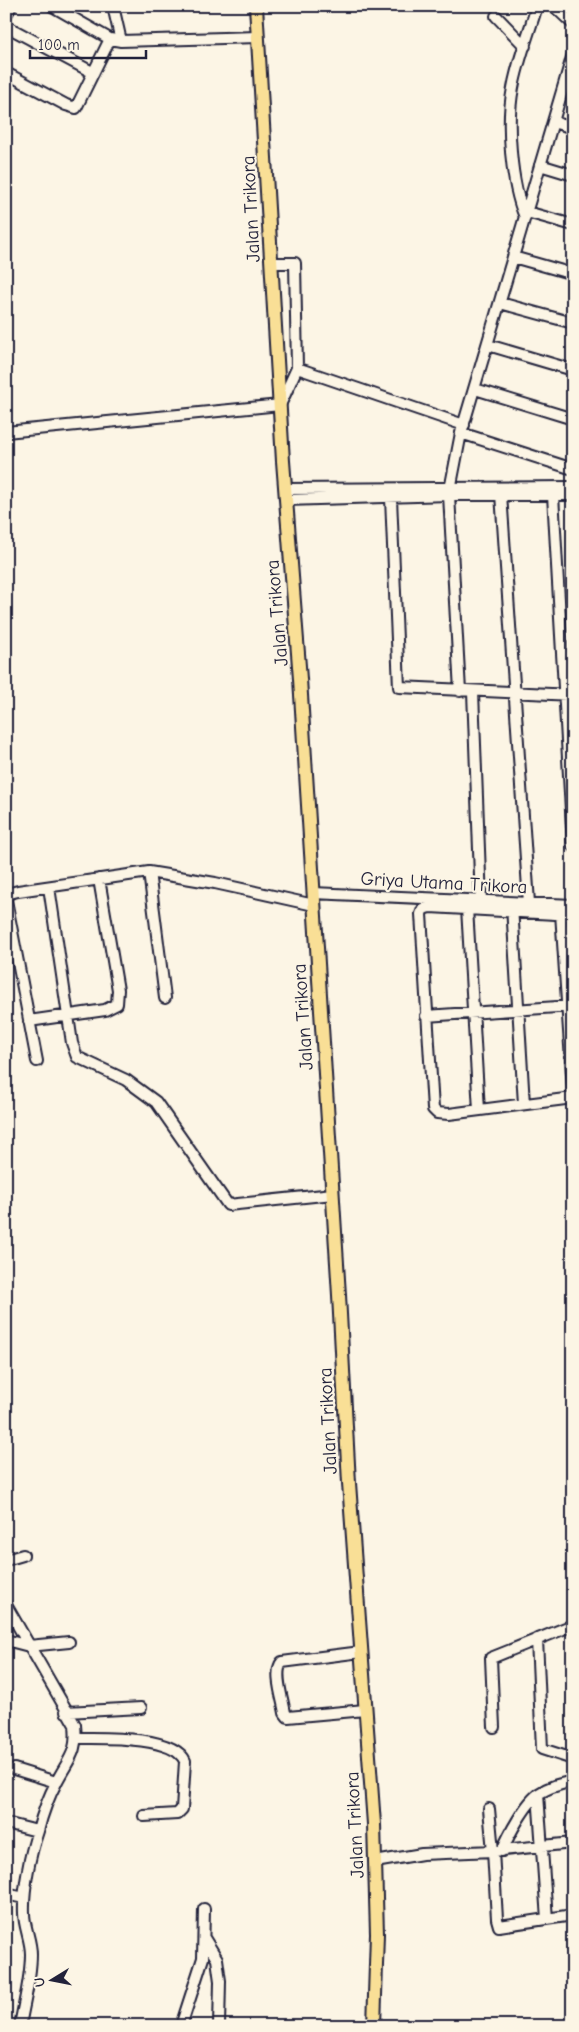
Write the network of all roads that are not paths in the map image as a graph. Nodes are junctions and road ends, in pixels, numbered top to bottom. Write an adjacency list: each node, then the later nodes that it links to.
1 (11, 6): 7 (street)
2 (52, 6): 12 (street)
3 (113, 6): 13 (street)
4 (256, 6): 11 (main road, Jalan Trikora)
5 (537, 6): 14 (street)
6 (554, 6): 9 (street)
7 (6, 15)
8 (496, 16): 14 (street)
9 (573, 24)
10 (6, 26): 16 (street)
11 (258, 38): 13 (street); 26 (main road, Jalan Trikora)
12 (110, 39): 13 (street); 16 (street)
13 (121, 41)
14 (525, 46): 23 (street)
15 (573, 54): 18 (street)
16 (92, 72): 17 (street)
17 (6, 73)
18 (569, 77): 19 (street)
19 (553, 122): 20 (street); 21 (street)
20 (573, 128)
21 (540, 165): 22 (street); 23 (street)
22 (573, 175)
23 (526, 214): 24 (street); 25 (street)
24 (573, 225)
25 (513, 257): 27 (street); 28 (street)
26 (272, 263): 31 (street); 34 (main road, Jalan Trikora)
27 (573, 274)
28 (500, 303): 29 (street); 30 (street)
29 (573, 323)
30 (488, 345): 32 (street); 33 (street)
31 (297, 368): 34 (street); 36 (street)
32 (573, 370)
33 (475, 389): 35 (street); 36 (street)
34 (280, 405): 37 (street); 41 (main road, Jalan Trikora)
35 (573, 420)
36 (462, 429): 38 (street); 40 (street)
37 (6, 432)
38 (573, 469)
39 (573, 487): 40 (street)
40 (450, 491): 41 (street); 42 (street); 45 (street); 46 (street)
41 (286, 494): 45 (street); 55 (main road, Jalan Trikora)
42 (501, 494): 43 (street); 48 (street)
43 (553, 494): 44 (street); 49 (street)
44 (573, 495)
45 (391, 498): 46 (street)
46 (460, 691): 47 (street)
47 (472, 692): 48 (street); 56 (street)
48 (516, 692): 49 (street); 57 (street)
49 (569, 694): 50 (street)
50 (573, 846)
51 (149, 872): 52 (street, Griya Utama Trikora); 55 (street, Griya Utama Trikora); 63 (street)
52 (99, 879): 53 (street, Griya Utama Trikora); 67 (street)
53 (49, 887): 54 (street, Griya Utama Trikora); 67 (street)
54 (6, 899): 69 (street)
55 (313, 899): 56 (street, Griya Utama Trikora); 75 (main road, Jalan Trikora)
56 (481, 902): 59 (street, Griya Utama Trikora)
57 (529, 903): 58 (street, Griya Utama Trikora); 59 (street, Griya Utama Trikora)
58 (573, 905)
59 (512, 906): 60 (street); 61 (street); 65 (street)
60 (467, 908): 66 (street); 68 (street)
61 (561, 913): 62 (street); 64 (street)
62 (573, 915)
63 (165, 998)
64 (570, 1006): 65 (street); 71 (street)
65 (519, 1010): 66 (street); 73 (street)
66 (473, 1013): 68 (street); 74 (street)
67 (69, 1014): 69 (street); 75 (street)
68 (426, 1016): 74 (street)
69 (29, 1021): 70 (street)
70 (36, 1061)
71 (573, 1090)
72 (573, 1098): 73 (street)
73 (524, 1104): 74 (street)
74 (479, 1110)
75 (333, 1194): 84 (main road, Jalan Trikora)
76 (23, 1555): 77 (street)
77 (6, 1560)
78 (6, 1605): 83 (street)
79 (573, 1625): 80 (street)
80 (537, 1639): 88 (street); 90 (street)
81 (6, 1640): 83 (street)
82 (69, 1642): 83 (street)
83 (29, 1646): 87 (street)
84 (361, 1652): 86 (main road, Jalan Trikora); 86 (street)
85 (141, 1708): 87 (street)
86 (365, 1710): 102 (main road, Jalan Trikora)
87 (66, 1712): 89 (street)
88 (494, 1728)
89 (76, 1738): 93 (street); 96 (street)
90 (573, 1759)
91 (14, 1769): 93 (street)
92 (573, 1781): 94 (street)
93 (56, 1782): 98 (street)
94 (538, 1794): 100 (street); 101 (street)
95 (489, 1809): 101 (street)
96 (144, 1816)
97 (6, 1823): 98 (street)
98 (37, 1832): 104 (street)
99 (573, 1843): 100 (street)
100 (542, 1848): 101 (street); 107 (street)
101 (497, 1851): 102 (street); 107 (street)
102 (375, 1862): 112 (main road, Jalan Trikora)
103 (6, 1894): 104 (street)
104 (24, 1898): 109 (street)
105 (204, 1909): 108 (street)
106 (573, 1915): 107 (street)
107 (547, 1919)
108 (204, 1937): 110 (street); 111 (street)
109 (20, 2026)
110 (181, 2026)
111 (219, 2026)
112 (374, 2026)

